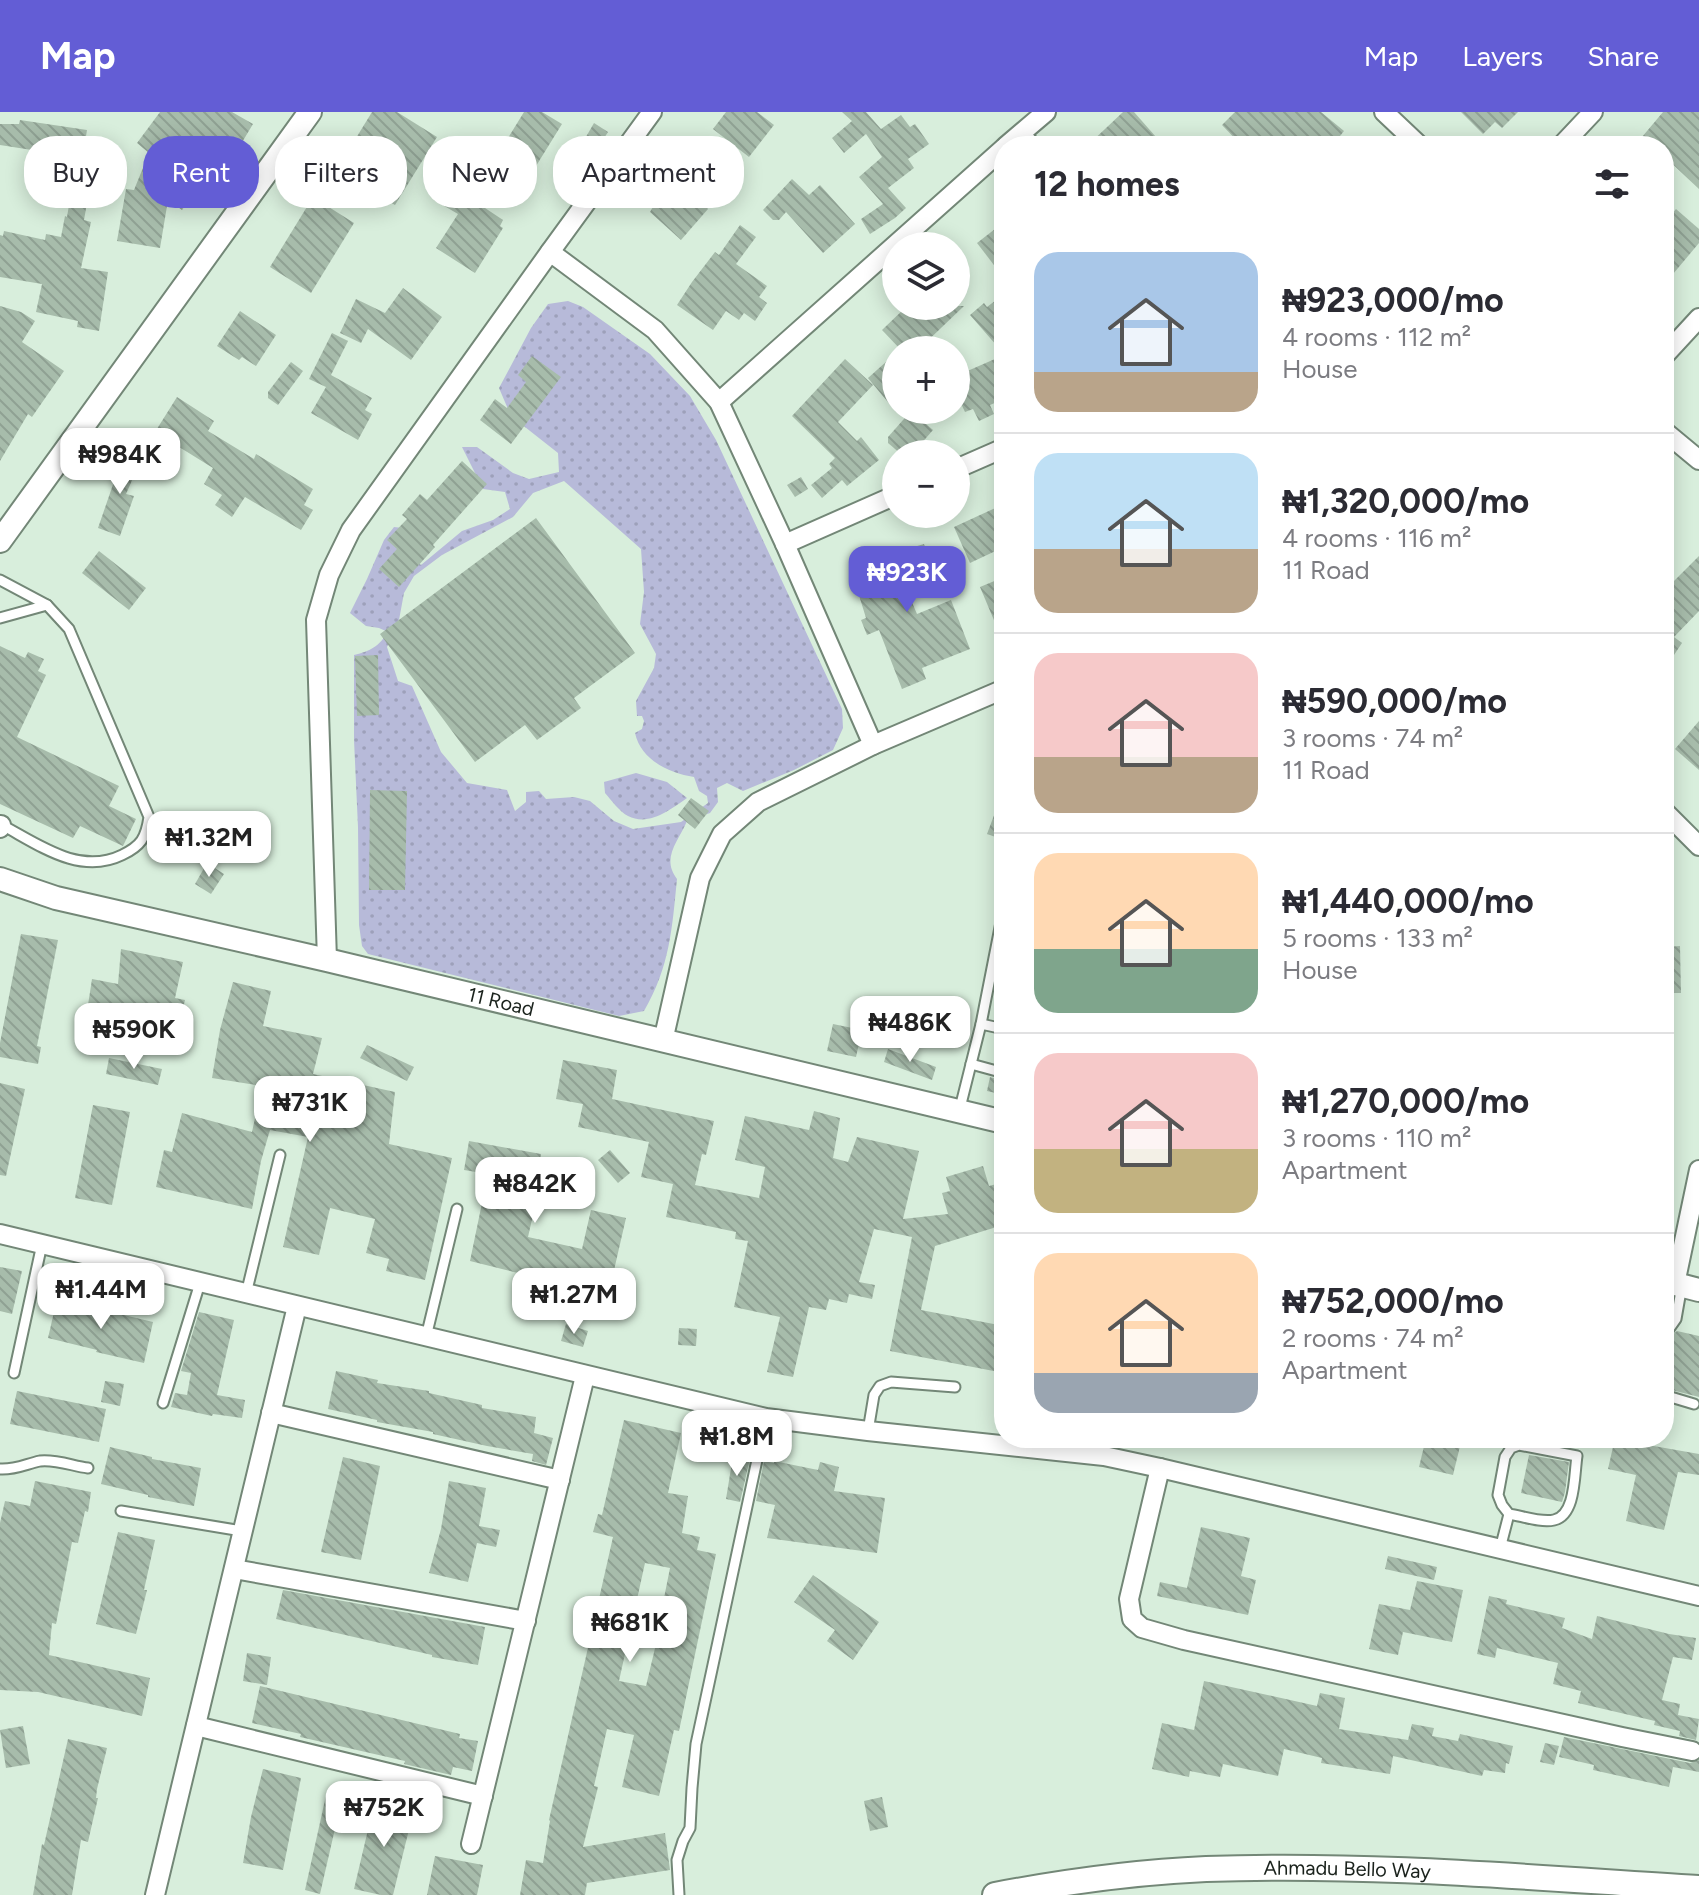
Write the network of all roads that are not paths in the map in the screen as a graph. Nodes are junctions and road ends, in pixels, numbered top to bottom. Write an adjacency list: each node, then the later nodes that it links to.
1 (310, 112): 21 (street)
2 (652, 112): 12 (street)
3 (1046, 112): 6 (street)
4 (1384, 112): 9 (street)
5 (1593, 112): 10 (street)
6 (1024, 131): 7 (street); 8 (lane)
7 (1018, 136)
8 (1028, 136)
9 (1409, 136)
10 (1570, 136)
11 (994, 157): 15 (street)
12 (550, 252): 15 (street); 33 (street)
13 (1699, 318): 14 (street)
14 (1674, 345)
15 (719, 402): 22 (street)
16 (1674, 439): 18 (street)
17 (994, 452): 19 (street)
18 (1699, 460)
19 (970, 463)
20 (882, 501): 22 (street)
21 (0, 541)
22 (785, 544): 27 (street)
23 (0, 580): 24 (lane)
24 (47, 605): 25 (lane); 29 (lane)
25 (0, 618)
26 (994, 693): 27 (street)
27 (873, 745): 36 (street)
28 (1674, 821): 30 (street)
29 (0, 826)
30 (1699, 846)
31 (0, 879): 33 (street, 11 Road)
32 (994, 958): 34 (lane)
33 (327, 960): 36 (street, 11 Road)
34 (981, 1024): 35 (lane); 37 (lane)
35 (994, 1027)
36 (663, 1041): 39 (street, 11 Road)
37 (971, 1064): 38 (lane); 39 (lane)
38 (994, 1070)
39 (959, 1112): 40 (street, 11 Road)
40 (994, 1120)
41 (280, 1155): 48 (lane)
42 (1699, 1170): 47 (street)
43 (457, 1209): 51 (lane)
44 (0, 1234): 45 (street)
45 (42, 1244): 46 (street); 52 (lane)
46 (200, 1283): 48 (street); 56 (lane)
47 (1680, 1285): 50 (lane)
48 (246, 1294): 49 (street)
49 (297, 1306): 51 (street); 58 (street)
50 (1674, 1322)
51 (426, 1337): 53 (street)
52 (14, 1373)
53 (585, 1376): 59 (street); 68 (street)
54 (955, 1387): 60 (lane)
55 (1674, 1398): 57 (lane)
56 (163, 1403)
57 (1694, 1404)
58 (271, 1413): 68 (street); 71 (street)
59 (766, 1418): 60 (street); 82 (lane)
60 (868, 1431): 61 (street)
61 (994, 1439)
62 (1109, 1448): 66 (street)
63 (1511, 1448): 70 (lane)
64 (1535, 1448): 70 (lane)
65 (88, 1468): 67 (lane)
66 (1160, 1468): 72 (street); 77 (street)
67 (0, 1469)
68 (560, 1480): 75 (street)
69 (121, 1511): 71 (lane)
70 (1509, 1514): 72 (lane)
71 (242, 1531): 73 (street)
72 (1500, 1549): 74 (street)
73 (234, 1569): 75 (street); 76 (street)
74 (1699, 1596)
75 (526, 1621): 78 (street)
76 (196, 1726): 78 (street); 81 (street)
77 (1692, 1751)
78 (483, 1796): 79 (street)
79 (471, 1844)
80 (1699, 1888): 83 (main road, Ahmadu Bello Way)
81 (155, 1895)
82 (679, 1895)
83 (995, 1895)

